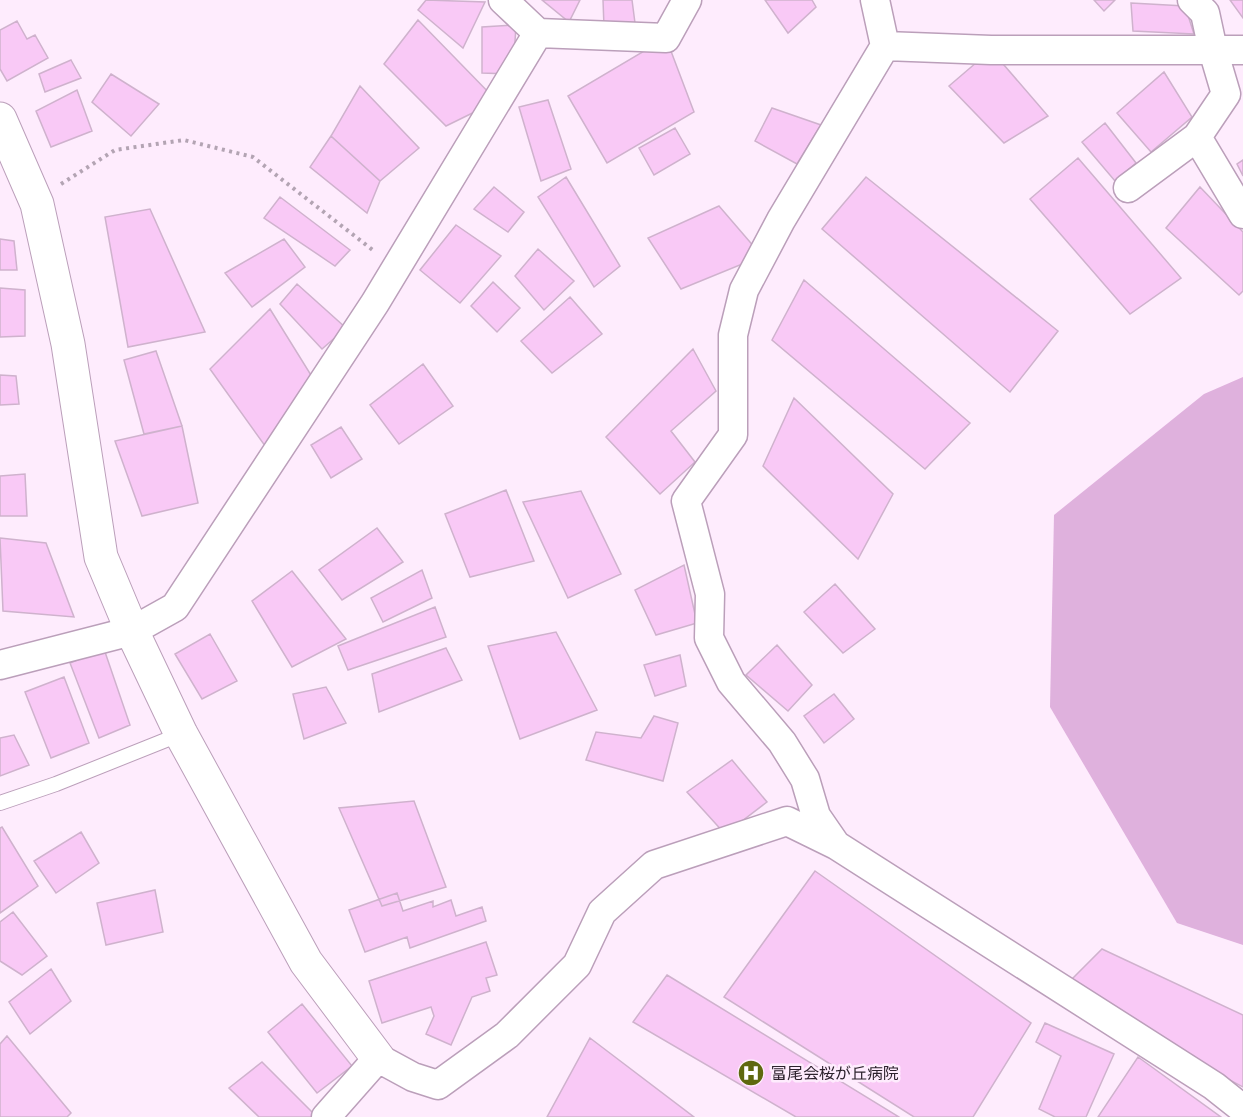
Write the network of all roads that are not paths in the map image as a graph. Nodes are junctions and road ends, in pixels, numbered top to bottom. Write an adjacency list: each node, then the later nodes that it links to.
1 (503, 0): 5 (street)
2 (687, 0): 5 (street)
3 (875, 0): 6 (street)
4 (1192, 0): 7 (street)
5 (538, 33): 13 (street)
6 (885, 46): 7 (street); 17 (street)
7 (1213, 50): 8 (street); 10 (street)
8 (1243, 50)
9 (0, 119): 13 (street)
10 (1197, 137): 11 (street); 12 (street)
11 (1128, 188)
12 (1243, 214)
13 (132, 631): 14 (street); 15 (street)
14 (0, 665)
15 (181, 734): 16 (lane); 18 (street)
16 (0, 803)
17 (836, 845): 18 (street); 19 (street)
18 (378, 1058): 20 (street)
19 (1243, 1109)
20 (326, 1117)

